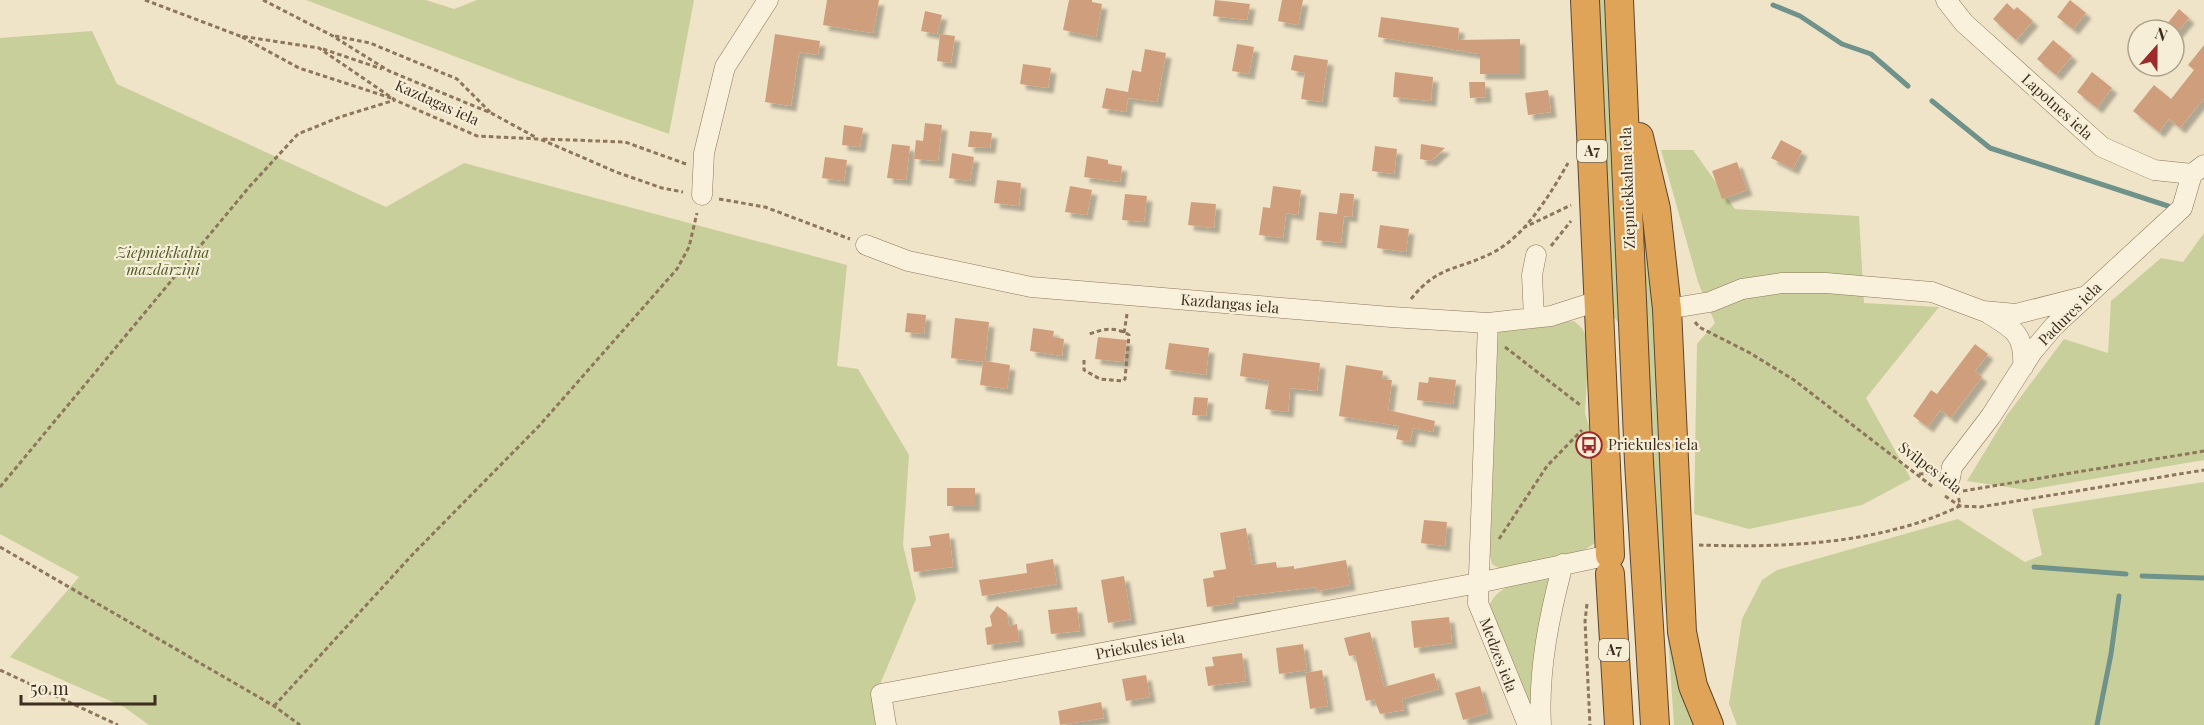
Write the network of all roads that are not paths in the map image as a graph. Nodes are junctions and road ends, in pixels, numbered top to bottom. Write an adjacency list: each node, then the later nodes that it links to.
1 (768, 0): 7 (street)
2 (1586, 0): 11 (highway, Ziepniekkalna iela / A7)
3 (1619, 0): 5 (highway, Ziepniekkalna iela / A7)
4 (1946, 0): 6 (street, Lapotnes iela)
5 (1623, 72): 12 (highway); 17 (highway, Ziepniekkalna iela / A7)
6 (2198, 170): 10 (street, Padures iela)
7 (702, 186)
8 (866, 245): 15 (street, Kazdangas iela)
9 (1536, 255): 14 (street)
10 (2087, 296): 13 (street); 16 (street, Padures iela)
11 (1598, 301): 14 (street, Kazdangas iela); 17 (highway, Ziepniekkalna iela / A7); 20 (highway, Ziepniekkalna iela / A7)
12 (1679, 308): 13 (street); 27 (highway)
13 (1983, 311): 16 (street)
14 (1534, 318): 15 (street, Kazdangas iela)
15 (1487, 329): 21 (street, Medzes iela)
16 (2024, 367): 18 (street, Padures iela)
17 (1636, 376): 26 (highway, Ziepniekkalna iela / A7)
18 (1945, 485)
19 (1563, 564): 20 (street, Priekules iela); 21 (street, Priekules iela); 24 (street)
20 (1610, 565): 25 (highway, Ziepniekkalna iela / A7)
21 (1478, 583): 22 (street, Priekules iela); 23 (street, Medzes iela)
22 (886, 725)
23 (1528, 725)
24 (1541, 725)
25 (1619, 725)
26 (1655, 725)
27 (1708, 725)

